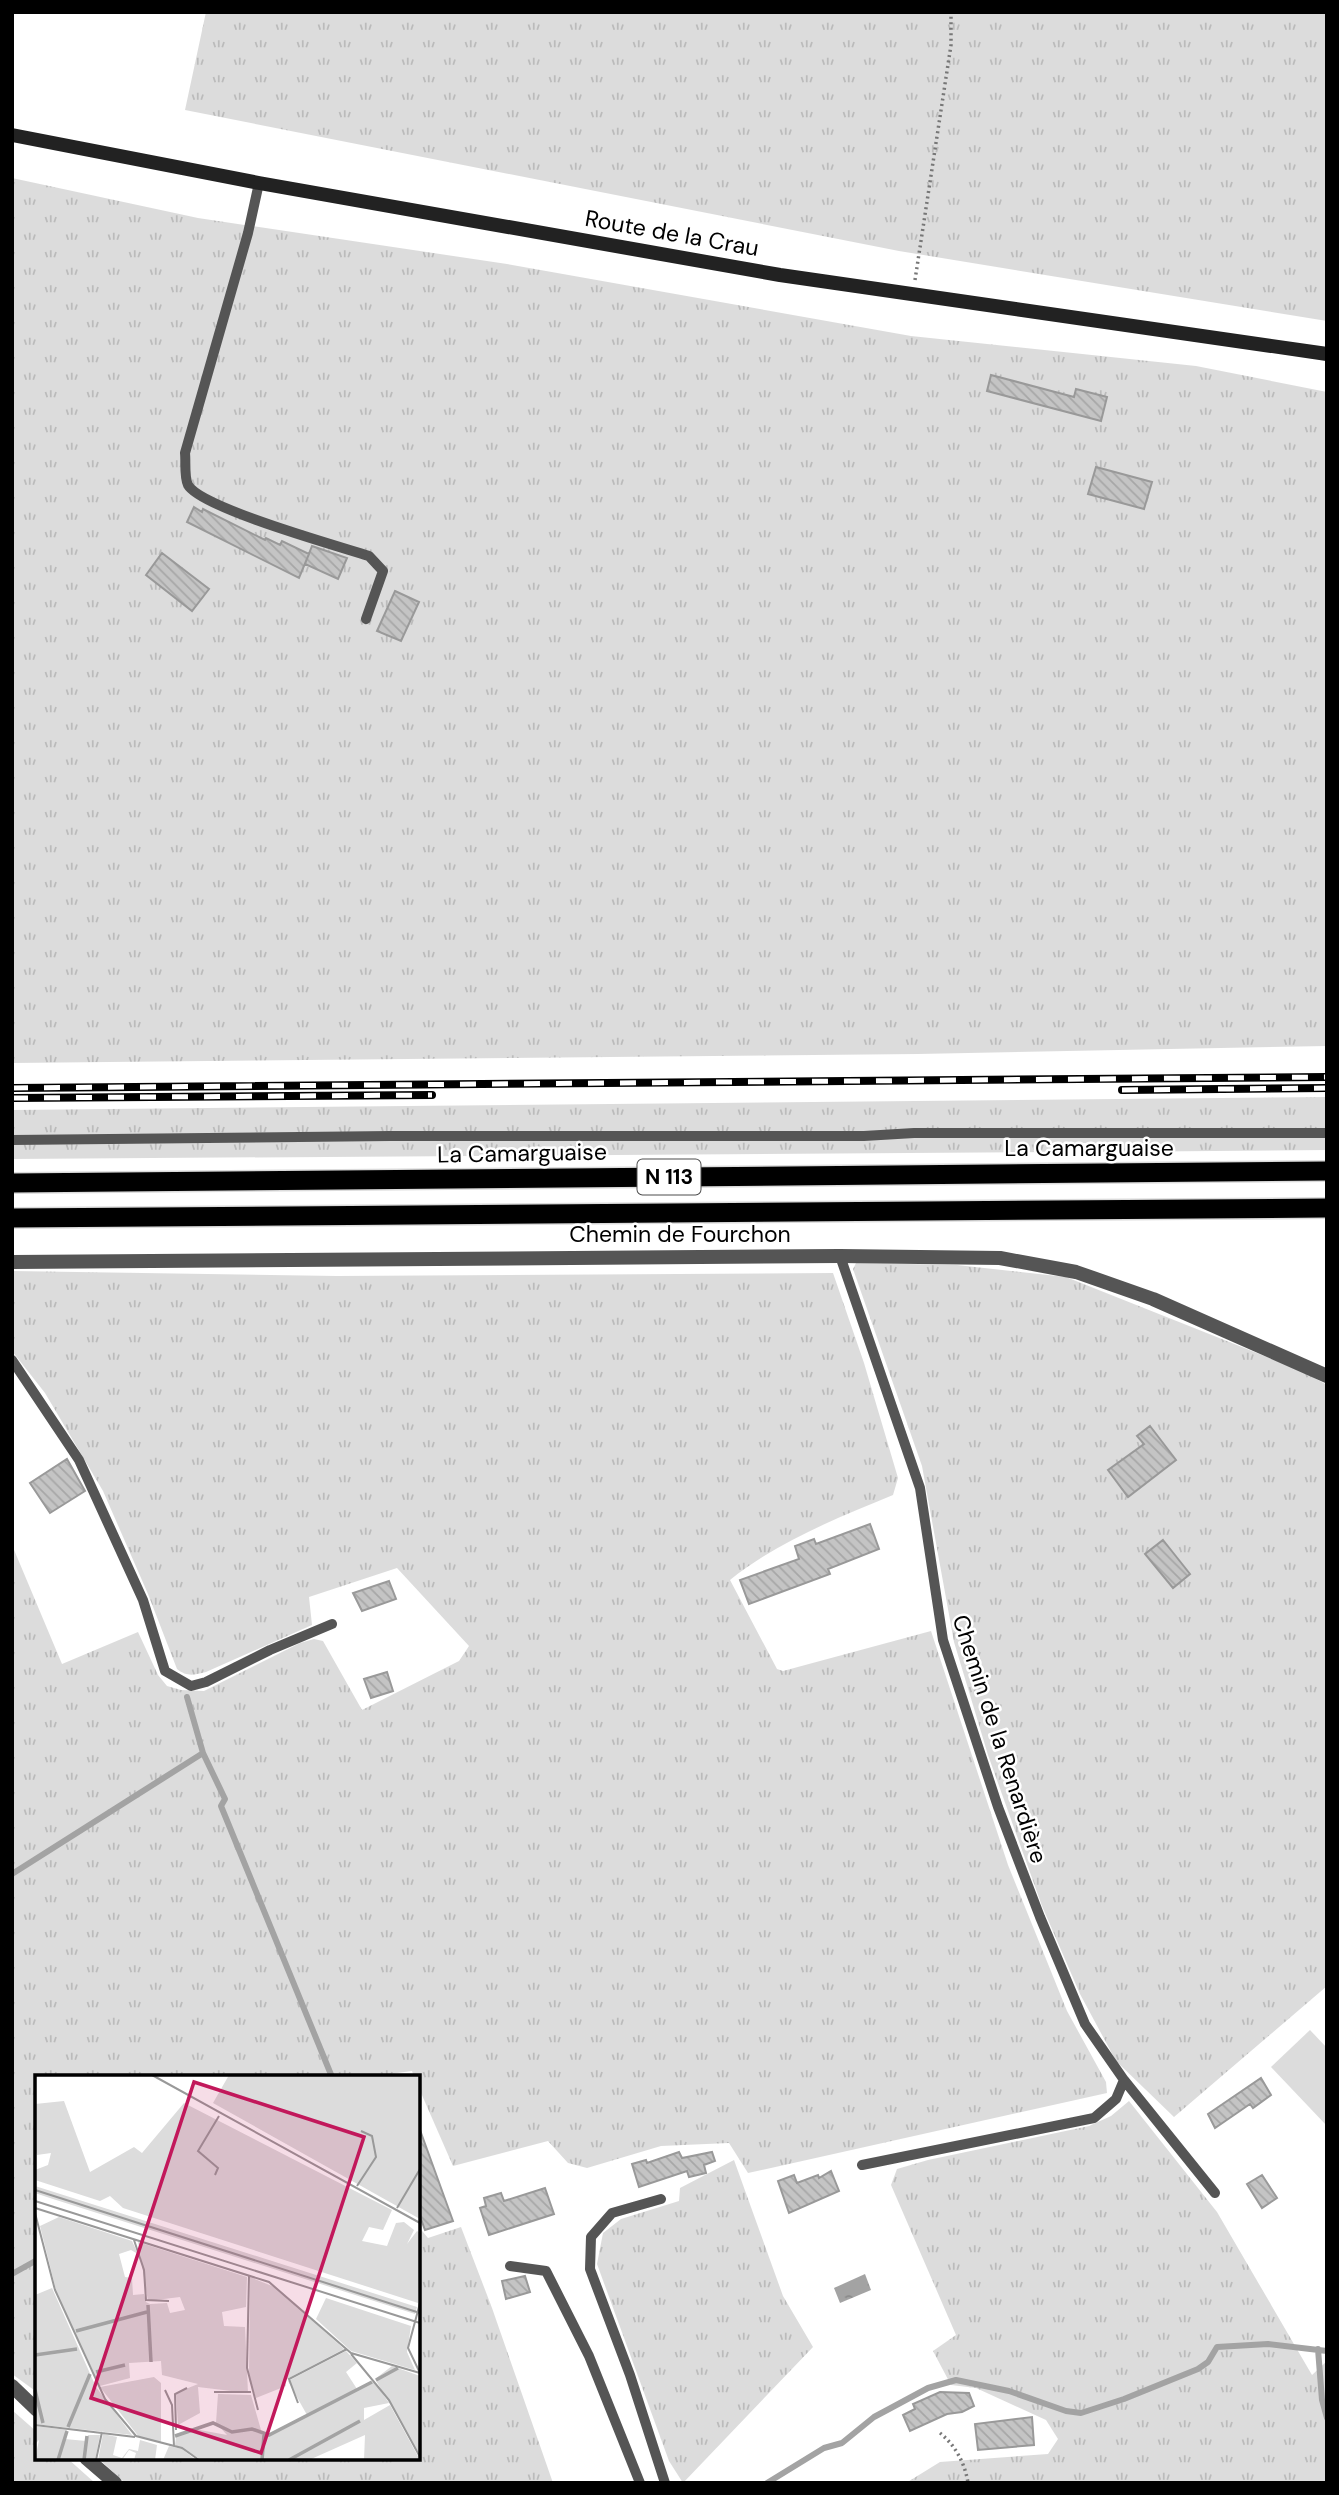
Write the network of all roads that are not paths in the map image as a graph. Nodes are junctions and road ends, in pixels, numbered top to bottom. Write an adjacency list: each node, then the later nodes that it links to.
1 (12, 135): 2 (main road, Route de la Crau)
2 (259, 183): 3 (main road, Route de la Crau); 4 (lane)
3 (1327, 354)
4 (366, 620)
5 (1327, 1133): 6 (lane)
6 (12, 1140)
7 (1327, 1171): 8 (highway, La Camarguaise / N 113)
8 (12, 1182)
9 (1327, 1208): 10 (highway, N 113)
10 (12, 1218)
11 (840, 1256): 12 (street, Chemin de Fourchon); 14 (street, Chemin de Fourchon); 16 (lane, Chemin de la Renardière)
12 (12, 1262)
13 (12, 1360): 15 (lane)
14 (1327, 1376)
15 (332, 1624)
16 (1124, 2080): 17 (lane); 18 (lane, Chemin de la Renardière)
17 (862, 2165)
18 (1215, 2193)
19 (661, 2199): 26 (lane)
20 (510, 2266): 25 (lane)
21 (12, 2386): 22 (street)
22 (35, 2408)
23 (88, 2460): 24 (street)
24 (115, 2483)
25 (640, 2483)
26 (665, 2483)

